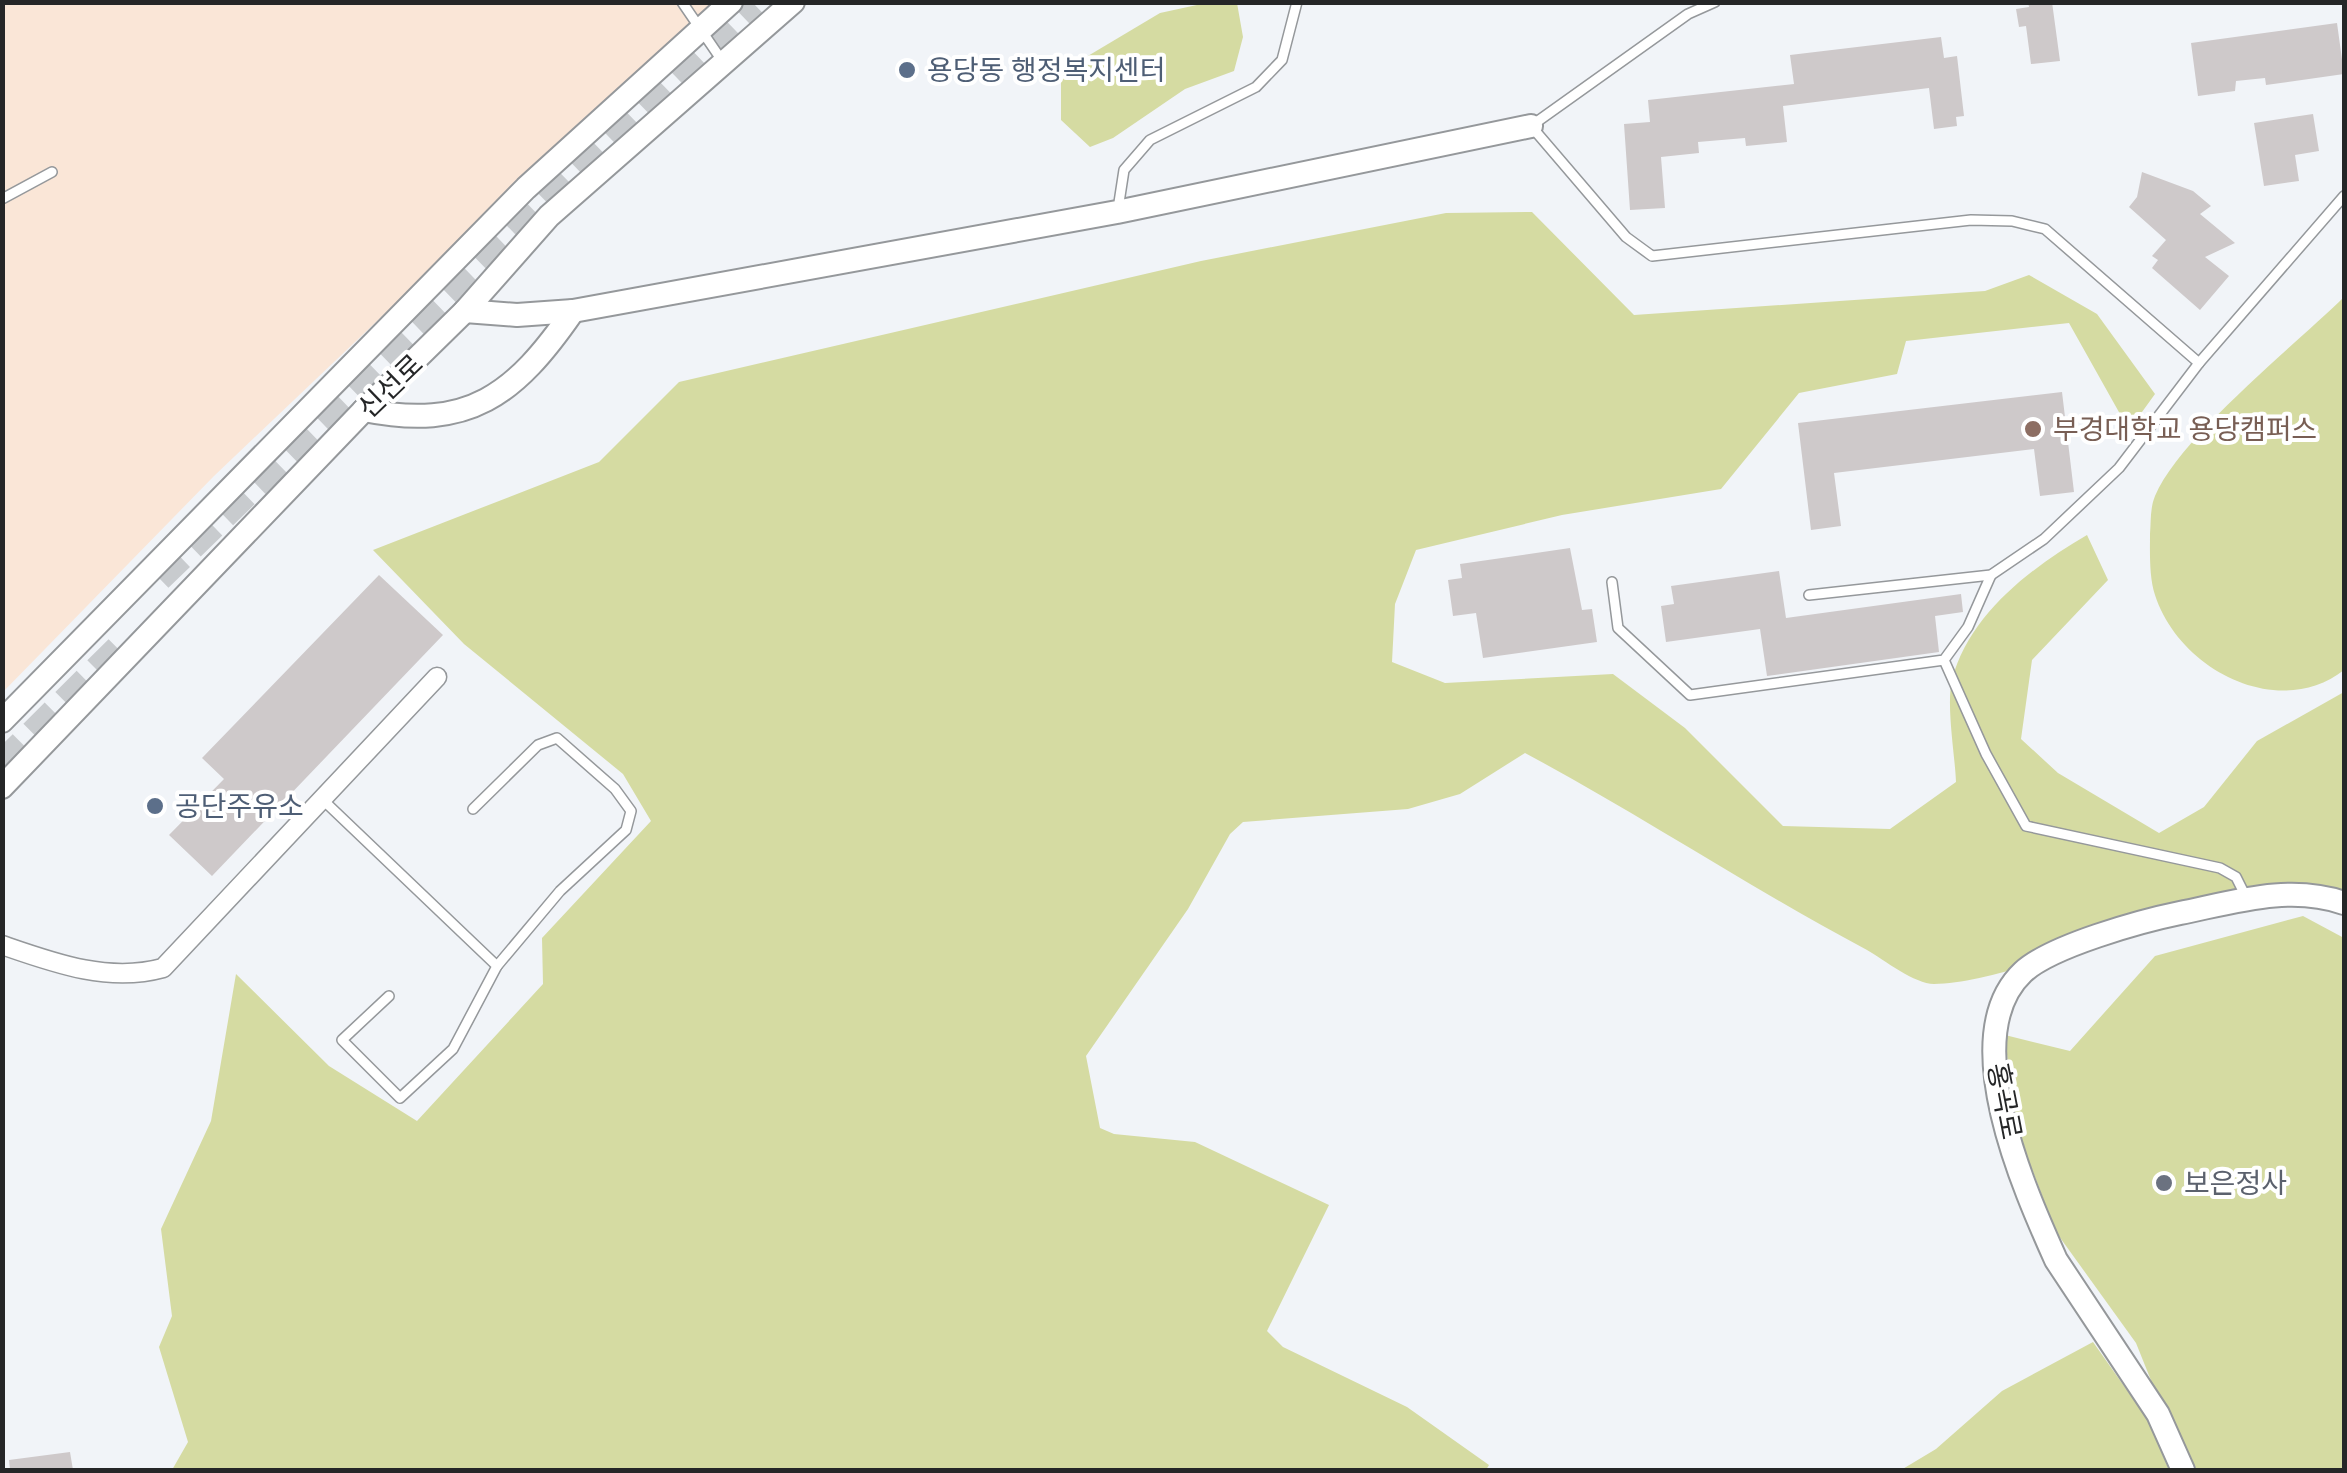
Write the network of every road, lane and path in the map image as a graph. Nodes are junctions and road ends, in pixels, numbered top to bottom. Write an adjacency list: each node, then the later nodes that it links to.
1 (682, 2): 6 (lane)
2 (731, 2): 6 (street, 신선로)
3 (793, 2): 7 (street, 신선로)
4 (1297, 2): 12 (lane)
5 (1715, 2): 8 (lane)
6 (700, 29): 7 (lane); 22 (street, 신선로)
7 (724, 64): 14 (street, 신선로)
8 (1531, 126): 12 (street); 15 (lane)
9 (52, 172): 11 (lane)
10 (2344, 196): 15 (lane)
11 (2, 199)
12 (1117, 212): 13 (street)
13 (573, 311): 14 (street); 16 (street)
14 (465, 312): 16 (street, 신선로)
15 (2199, 364): 17 (lane)
16 (364, 410): 23 (street, 신선로)
17 (1991, 575): 19 (lane); 20 (lane)
18 (1612, 582): 20 (lane)
19 (1808, 595)
20 (1944, 660): 26 (lane)
21 (437, 677): 24 (street)
22 (2, 721)
23 (2, 787)
24 (320, 797): 28 (street); 29 (lane)
25 (473, 808): 29 (lane)
26 (2247, 900): 27 (street, 홍곡로); 31 (street, 홍곡로)
27 (2344, 903)
28 (2, 945)
29 (497, 966): 30 (lane)
30 (389, 996)
31 (2183, 1470)

